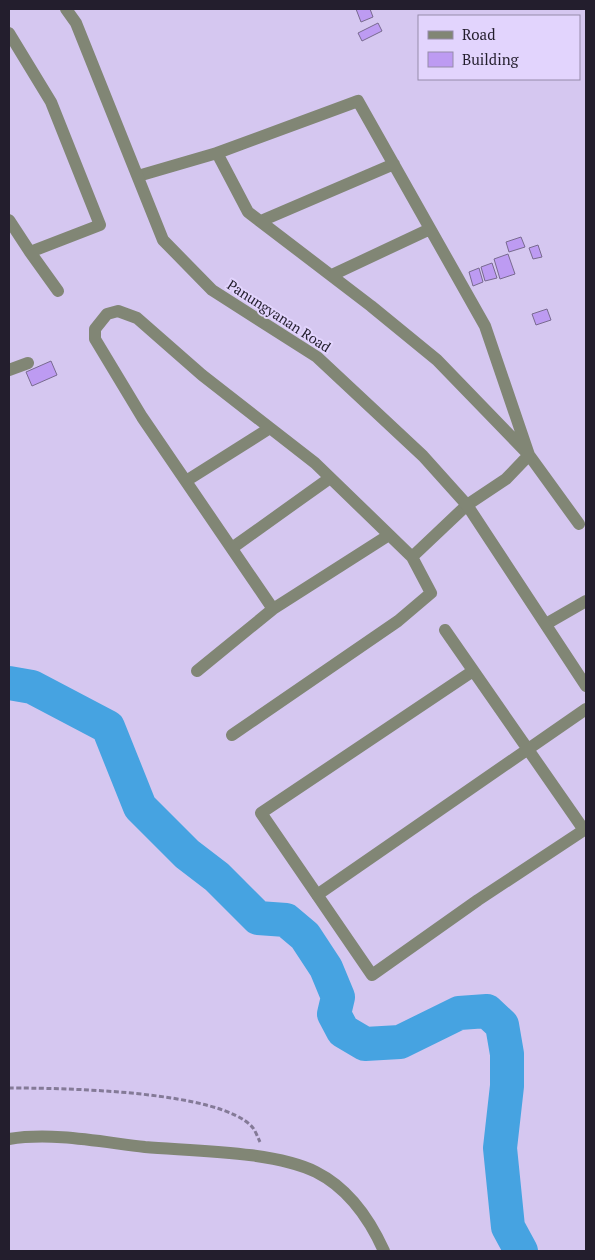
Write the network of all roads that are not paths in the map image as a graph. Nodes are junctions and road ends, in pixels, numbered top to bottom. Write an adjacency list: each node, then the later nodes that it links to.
1 (66, 9): 5 (street, Panungyanan Road)
2 (9, 33): 9 (street)
3 (217, 153): 4 (street); 5 (street); 7 (street)
4 (394, 164): 7 (street); 8 (street)
5 (138, 176): 18 (street, Panungyanan Road)
6 (9, 220): 9 (street)
7 (261, 221): 10 (street)
8 (430, 228): 10 (street); 15 (street)
9 (30, 252): 11 (street)
10 (332, 275): 15 (street)
11 (58, 292)
12 (28, 363): 13 (street)
13 (9, 370)
14 (270, 428): 16 (street); 17 (street); 17 (street)
15 (529, 455): 18 (street); 19 (street)
16 (330, 478): 20 (street); 21 (street)
17 (186, 482): 21 (street)
18 (467, 505): 22 (street); 25 (street, Panungyanan Road)
19 (579, 524)
20 (389, 535): 22 (street); 24 (street)
21 (232, 548): 24 (street)
22 (412, 557): 31 (street)
23 (586, 600): 25 (street)
24 (274, 609): 27 (street)
25 (546, 624): 29 (street, Panungyanan Road)
26 (445, 630): 28 (street)
27 (197, 671)
28 (473, 671): 32 (street); 33 (street)
29 (586, 686)
30 (586, 709): 32 (street)
31 (232, 735)
32 (527, 750): 33 (street); 33 (street)
33 (317, 895)
34 (9, 1139): 35 (street)
35 (384, 1251)

